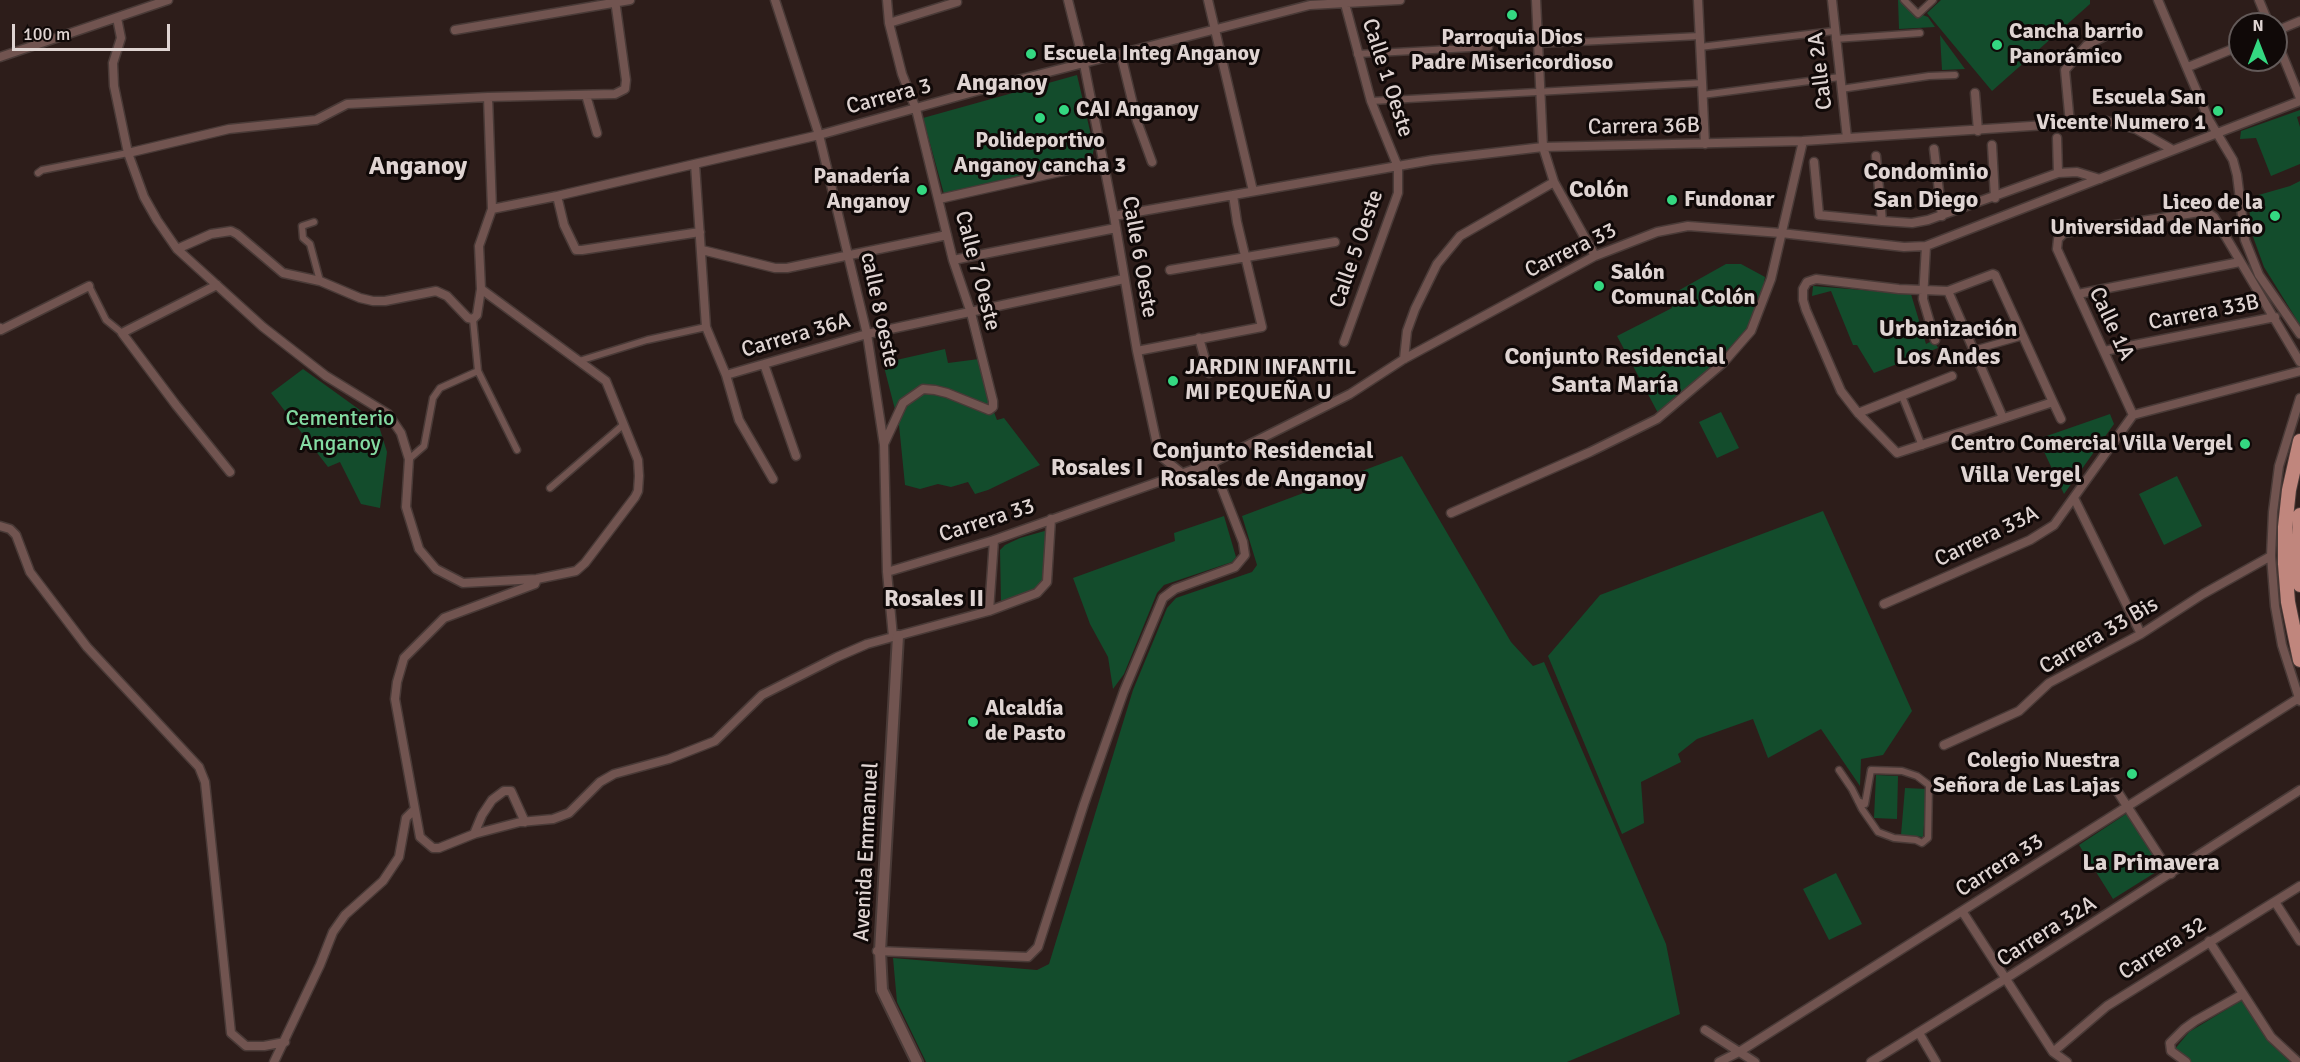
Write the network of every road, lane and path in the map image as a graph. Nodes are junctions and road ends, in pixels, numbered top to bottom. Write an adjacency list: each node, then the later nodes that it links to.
1 (168, 0): 14 (street)
2 (630, 0): 15 (street)
3 (776, 0): 52 (street, calle 8 oeste)
4 (887, 0): 19 (street, Calle 7 Oeste)
5 (1068, 0): 33 (street, Calle 6 Oeste)
6 (1208, 0): 21 (street)
7 (1400, 0): 16 (street, Carrera 3)
8 (1536, 0): 26 (street)
9 (1698, 0): 24 (street)
10 (1832, 0): 23 (street, Calle 2A)
11 (1904, 0): 12 (street)
12 (1933, 0)
13 (2158, 0): 34 (street)
14 (158, 1): 18 (street)
15 (615, 1): 20 (street); 42 (street)
16 (1344, 1): 21 (street, Carrera 3); 30 (street, Calle 1 Oeste)
17 (957, 2): 19 (street)
18 (117, 18): 32 (street); 61 (street)
19 (889, 23): 47 (street, Calle 7 Oeste)
20 (455, 30)
21 (1214, 30): 31 (street, Carrera 3); 72 (street)
22 (1920, 33): 23 (street)
23 (1835, 35): 28 (street); 37 (street, Calle 2A)
24 (1700, 36): 26 (street); 28 (street)
25 (2105, 36): 48 (street)
26 (1538, 44): 40 (street)
27 (1489, 47): 30 (street)
28 (1700, 47): 38 (street)
29 (2228, 51): 34 (street)
30 (1357, 54): 46 (street, Calle 1 Oeste)
31 (1121, 55): 33 (street, Carrera 3); 64 (street)
32 (0, 57)
33 (1084, 64): 47 (street, Carrera 3); 63 (street, Calle 6 Oeste)
34 (2188, 67): 50 (street)
35 (2288, 69): 45 (street)
36 (1955, 75): 39 (street)
37 (1840, 77): 39 (street, Calle 2A); 43 (street)
38 (1702, 83): 40 (street); 43 (street)
39 (1841, 89): 53 (street, Calle 2A)
40 (1540, 93): 46 (street); 58 (street)
41 (1975, 93): 49 (street)
42 (586, 95): 44 (street); 51 (street)
43 (1702, 95): 56 (street)
44 (488, 97): 61 (street); 77 (street)
45 (2300, 99): 50 (street, Carrera 33)
46 (1371, 100): 67 (street, Calle 1 Oeste)
47 (916, 109): 52 (street, Carrera 3); 76 (street, Calle 7 Oeste)
48 (2070, 124): 49 (street, Carrera 36B); 60 (street, Carrera 36B)
49 (1978, 131): 53 (street, Carrera 36B)
50 (2216, 132): 60 (street, Carrera 33); 111 (street)
51 (597, 133)
52 (819, 135): 66 (street, Carrera 3); 90 (street, calle 8 oeste)
53 (1847, 138): 55 (street, Carrera 36B)
54 (2057, 138): 69 (street)
55 (1803, 141): 56 (street, Carrera 36B); 84 (street)
56 (1705, 144): 58 (street, Carrera 36B)
57 (1992, 145): 75 (street)
58 (1544, 147): 67 (street, Carrera 36B); 71 (street)
59 (1934, 149): 79 (street)
60 (2173, 150): 70 (street, Carrera 33)
61 (128, 153): 68 (street); 88 (street)
62 (1876, 156): 80 (street)
63 (1104, 162): 76 (street); 78 (street, Calle 6 Oeste)
64 (1152, 162)
65 (1814, 162): 80 (street)
66 (695, 164): 74 (street, Carrera 3); 83 (street)
67 (1398, 167): 72 (street, Carrera 36B); 115 (street, Calle 5 Oeste)
68 (38, 173)
69 (2058, 173): 70 (street); 75 (street)
70 (2100, 179): 87 (street, Carrera 33)
71 (1554, 182): 91 (street); 119 (street)
72 (1253, 191): 73 (street, Carrera 36B)
73 (1233, 195): 78 (street, Carrera 36B); 92 (street)
74 (557, 196): 77 (street, Carrera 3); 83 (street)
75 (1995, 198): 79 (street)
76 (939, 199): 85 (street, Calle 7 Oeste)
77 (492, 209): 100 (street)
78 (1114, 216): 82 (street, Calle 6 Oeste)
79 (1942, 216): 80 (street)
80 (1882, 221)
81 (314, 222): 97 (street)
82 (1116, 228): 93 (street); 96 (street, Calle 6 Oeste)
83 (700, 232): 89 (street)
84 (1781, 233): 87 (street, Carrera 33); 91 (street, Carrera 33); 148 (street)
85 (947, 235): 90 (street); 93 (street, Calle 7 Oeste)
86 (1335, 242): 92 (street)
87 (1926, 246): 101 (street)
88 (177, 249): 97 (street); 98 (street)
89 (702, 250): 90 (street); 107 (street)
90 (849, 256): 110 (street, calle 8 oeste)
91 (1596, 256): 119 (street, Carrera 33)
92 (1246, 257): 95 (street); 113 (street)
93 (953, 260): 104 (street, Calle 7 Oeste)
94 (2240, 262): 103 (street); 103 (street, Calle 1A); 105 (street)
95 (1170, 270)
96 (1124, 279): 104 (street, Carrera 36A); 117 (street, Calle 6 Oeste)
97 (320, 281): 106 (street)
98 (216, 285): 109 (street); 141 (street)
99 (89, 286): 108 (street); 109 (street)
100 (481, 290): 106 (street); 120 (street)
101 (1923, 291): 102 (street); 114 (street); 131 (street)
102 (1948, 291): 112 (street); 116 (street)
103 (2078, 294): 118 (street, Calle 1A)
104 (971, 313): 110 (street, Carrera 36A); 137 (street, Calle 7 Oeste)
105 (2275, 317): 118 (street, Carrera 33B); 121 (street)
106 (473, 319): 123 (street)
107 (706, 327): 120 (street); 126 (street)
108 (0, 328)
109 (122, 333): 143 (street)
110 (867, 334): 122 (street, Carrera 36A); 137 (street, calle 8 oeste)
111 (2300, 334)
112 (2023, 336): 116 (street); 130 (street)
113 (1199, 338): 117 (street); 125 (street)
114 (1935, 340)
115 (1344, 342)
116 (1974, 350): 133 (street)
117 (1137, 351): 144 (street, Calle 6 Oeste)
118 (2104, 351): 132 (street, Calle 1A)
119 (1404, 358): 142 (street, Carrera 33)
120 (579, 361): 135 (street)
121 (2300, 362)
122 (764, 364): 126 (street, Carrera 36A); 140 (street)
123 (478, 371): 139 (street); 141 (street)
124 (2300, 371): 132 (street)
125 (1209, 373)
126 (726, 375): 145 (street)
127 (1952, 376): 128 (street)
128 (1902, 396): 131 (street); 138 (street)
129 (2300, 398): 153 (street)
130 (2053, 402): 133 (street); 134 (street)
131 (1858, 413): 138 (street)
132 (2133, 415): 147 (street, Carrera 33A)
133 (2003, 417): 138 (street)
134 (2061, 419)
135 (623, 425): 146 (street); 155 (street)
136 (2300, 441): 161 (main road)
137 (884, 445): 154 (street, calle 8 oeste)
138 (1922, 446)
139 (517, 450)
140 (796, 456)
141 (409, 459): 155 (street)
142 (1212, 463): 144 (street, Carrera 33); 178 (street)
143 (231, 472)
144 (1183, 474): 150 (street, Carrera 33)
145 (773, 479)
146 (550, 488)
147 (2074, 498): 157 (street, Carrera 33A); 159 (street)
148 (1451, 513)
149 (2300, 515): 156 (main road)
150 (1051, 519): 152 (street, Carrera 33); 158 (street)
151 (0, 526): 183 (street)
152 (994, 540): 154 (street, Carrera 33); 158 (street)
153 (2271, 556): 159 (street, Carrera 33 Bis); 162 (street)
154 (887, 572): 160 (street, calle 8 oeste)
155 (537, 579): 169 (street)
156 (2300, 585)
157 (1884, 603)
158 (988, 611): 160 (street)
159 (2141, 634): 163 (street, Carrera 33 Bis)
160 (896, 636): 170 (street); 178 (street, Avenida Emmanuel)
161 (2300, 660)
162 (2299, 699): 168 (street, Carrera 33)
163 (1944, 745)
164 (1839, 770): 167 (street)
165 (2112, 783): 168 (street)
166 (2300, 790): 172 (street, Carrera 32A)
167 (1858, 801): 167 (street)
168 (2128, 806): 172 (street); 175 (street, Carrera 33)
169 (414, 810): 171 (street); 183 (street)
170 (525, 822): 171 (street); 171 (street)
171 (474, 834)
172 (2171, 874): 179 (street, Carrera 32A)
173 (2300, 886): 174 (street, Carrera 32)
174 (2275, 902): 176 (street, Carrera 32); 177 (street)
175 (1962, 911): 179 (street); 184 (street, Carrera 33)
176 (2210, 941): 180 (street); 185 (street, Carrera 32)
177 (2300, 941)
178 (878, 951): 187 (street, Avenida Emmanuel); 188 (street, Avenida Emmanuel)
179 (2005, 979): 182 (street, Carrera 32A); 185 (street)
180 (2243, 993): 194 (street); 195 (street)
181 (1705, 1030): 184 (street)
182 (1919, 1033): 191 (street, Carrera 32A); 192 (street)
183 (285, 1042): 186 (street)
184 (1739, 1052): 189 (street, Carrera 33); 190 (street)
185 (2053, 1052): 193 (street)
186 (274, 1062)
187 (911, 1062)
188 (916, 1062)
189 (1719, 1062)
190 (1755, 1062)
191 (1871, 1062)
192 (1936, 1062)
193 (2067, 1062)
194 (2186, 1062)
195 (2298, 1062)

